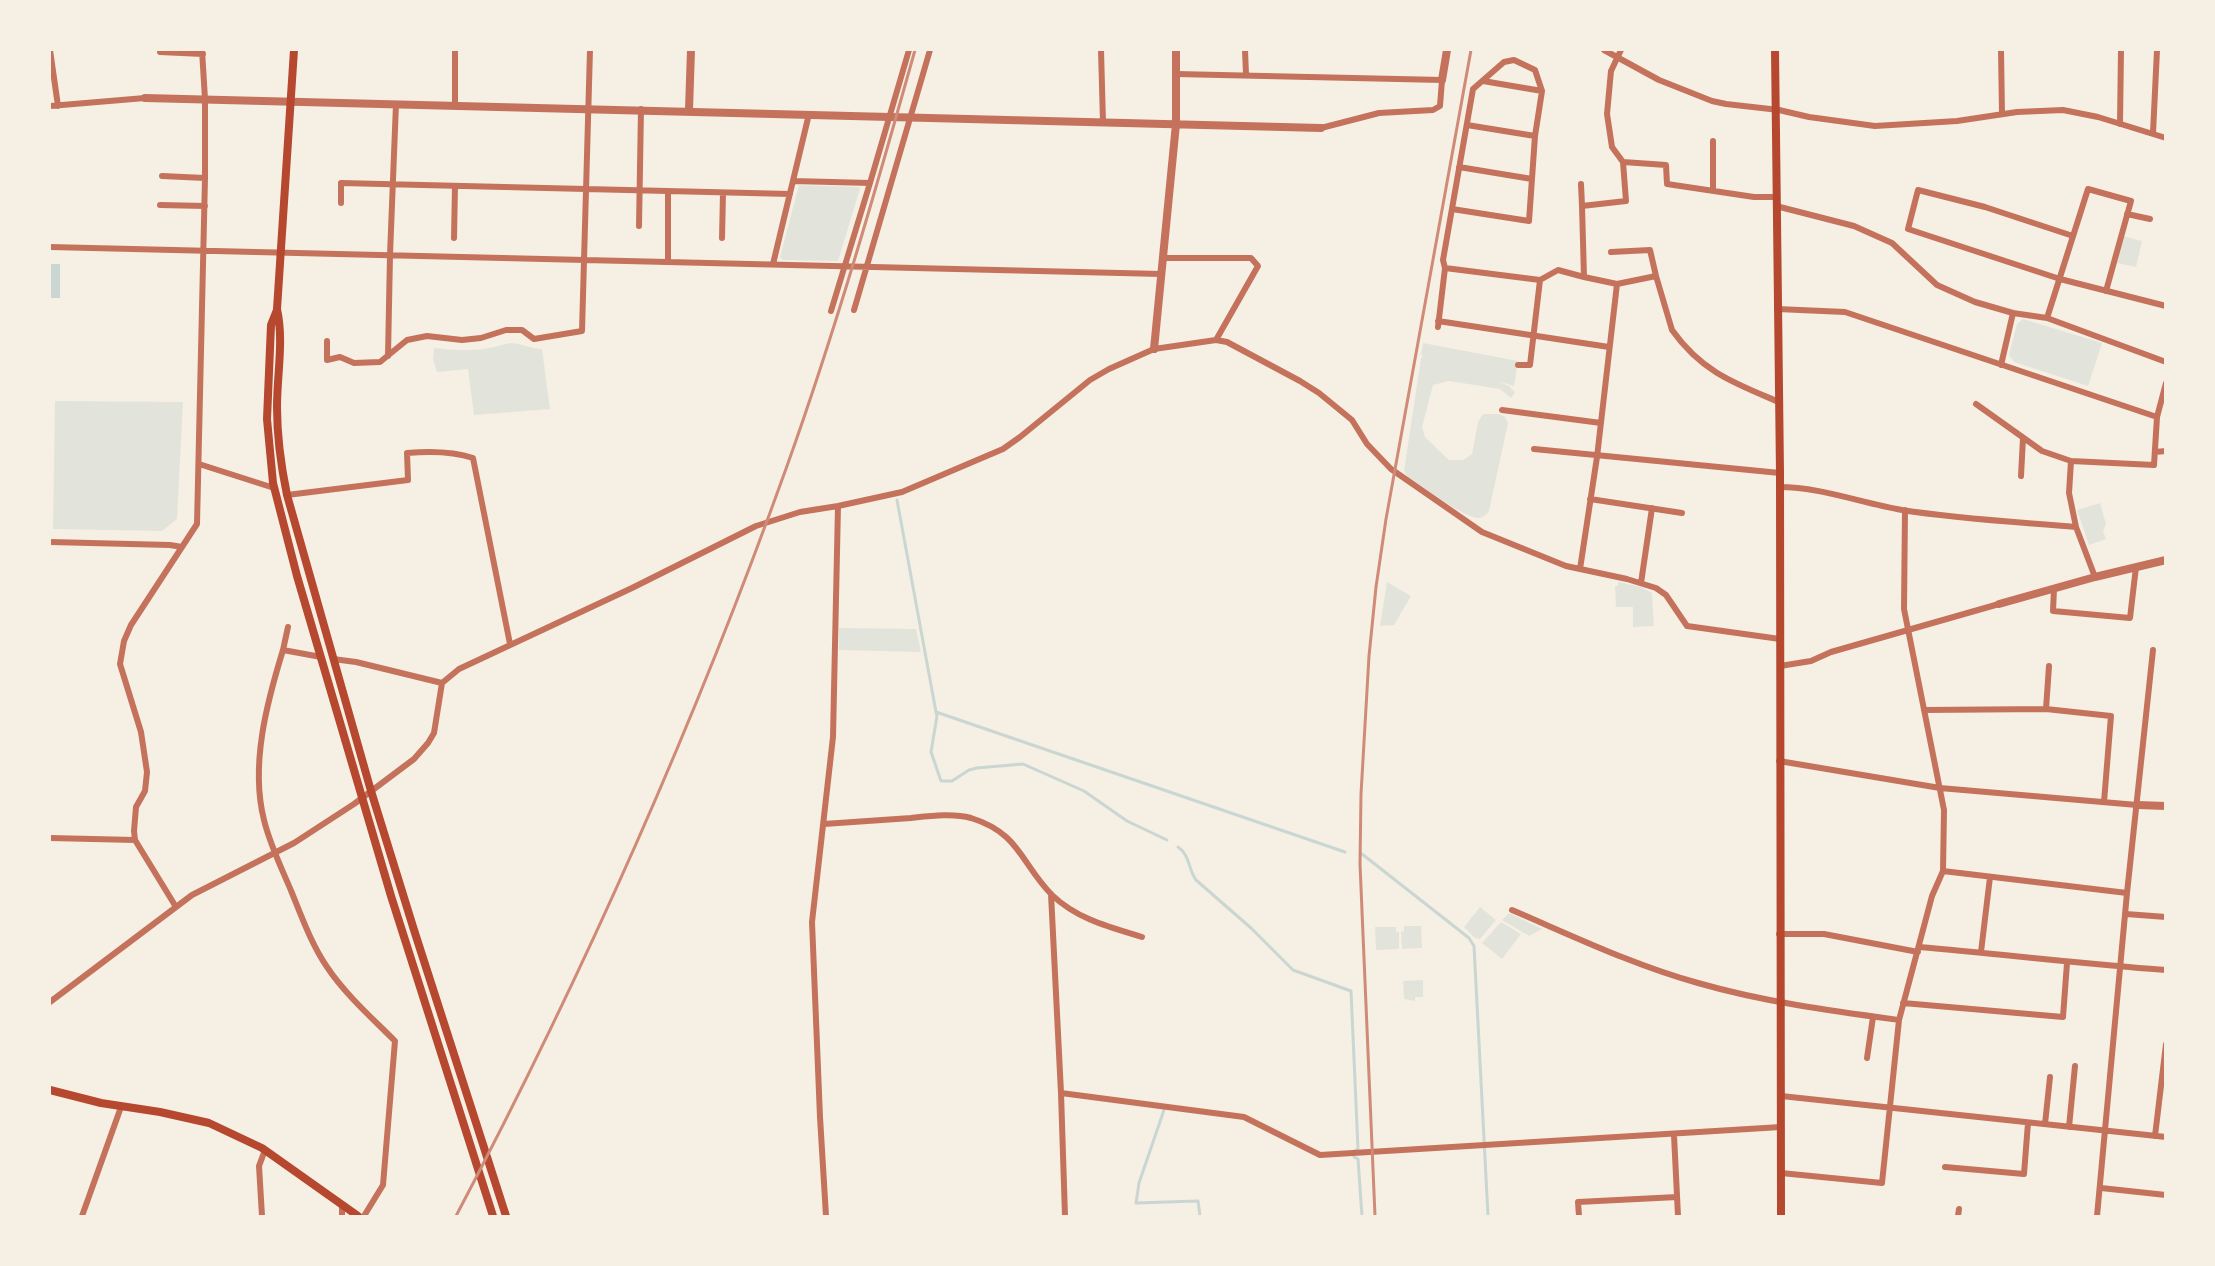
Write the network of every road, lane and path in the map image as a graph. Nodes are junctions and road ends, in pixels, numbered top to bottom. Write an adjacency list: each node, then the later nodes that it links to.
1 (50, 50): 32 (street)
2 (294, 50): 28 (main road)
3 (456, 50): 30 (street)
4 (590, 50): 33 (street)
5 (691, 50): 35 (street)
6 (909, 50): 39 (street)
7 (930, 50): 40 (street)
8 (1101, 50): 41 (street)
9 (1176, 50): 21 (street)
10 (1245, 50): 22 (street)
11 (1447, 50): 23 (street)
12 (1604, 50): 20 (street)
13 (1621, 50): 20 (street)
14 (1775, 50): 36 (main road)
15 (2001, 50): 38 (street)
16 (2121, 50): 43 (street)
17 (2157, 50): 46 (street)
18 (160, 52): 19 (street)
19 (202, 52): 27 (street)
20 (1618, 58): 36 (street); 50 (street)
21 (1176, 74): 22 (street); 42 (street)
22 (1246, 74): 23 (street)
23 (1442, 80): 45 (street)
24 (1483, 81): 25 (street); 25 (street); 44 (street)
25 (1542, 91): 47 (street)
26 (145, 98): 27 (street); 32 (street)
27 (205, 99): 28 (street); 53 (street)
28 (290, 101): 29 (street); 81 (main road)
29 (396, 104): 30 (street); 56 (street)
30 (454, 105): 33 (street)
31 (50, 106): 32 (street)
32 (58, 106)
33 (589, 109): 34 (street); 60 (street)
34 (641, 110): 35 (street); 62 (street)
35 (688, 110): 37 (street)
36 (1775, 110): 38 (street); 66 (main road)
37 (809, 114): 39 (street); 55 (street)
38 (2002, 114): 43 (street)
39 (890, 116): 40 (street); 57 (street)
40 (912, 117): 41 (street); 89 (street)
41 (1103, 122): 42 (street)
42 (1176, 124): 45 (street); 84 (street)
43 (2120, 124): 46 (street)
44 (1467, 125): 47 (street); 51 (street)
45 (1321, 128)
46 (2153, 134): 48 (street)
47 (1535, 136): 54 (street)
48 (2166, 138)
49 (1713, 141): 61 (street)
50 (1623, 162): 61 (street); 70 (street)
51 (1459, 167): 54 (street); 72 (street)
52 (162, 176): 53 (street)
53 (206, 178): 69 (street)
54 (1532, 179): 72 (street)
55 (793, 181): 57 (street); 65 (street)
56 (393, 183): 59 (street); 67 (street); 83 (street)
57 (870, 183): 88 (street)
58 (1581, 184): 70 (street)
59 (455, 186): 60 (street); 77 (street)
60 (587, 189): 62 (street); 85 (street)
61 (1713, 190): 66 (street)
62 (640, 191): 63 (street); 75 (street)
63 (668, 192): 64 (street); 86 (street)
64 (723, 193): 65 (street); 78 (street)
65 (790, 194): 87 (street)
66 (1775, 196): 71 (main road)
67 (341, 203)
68 (160, 205): 69 (street)
69 (204, 206): 80 (street)
70 (1582, 206): 93 (street)
71 (1776, 206): 100 (main road); 103 (street)
72 (1452, 209): 90 (street)
73 (2127, 214): 74 (street); 76 (street); 97 (street)
74 (2150, 219)
75 (639, 226)
76 (2073, 236): 94 (street); 94 (street)
77 (454, 238)
78 (722, 238)
79 (50, 247): 80 (street)
80 (203, 251): 81 (street); 126 (street)
81 (280, 252): 83 (street); 99 (main road)
82 (1611, 252): 92 (street)
83 (390, 255): 85 (street); 110 (street)
84 (1163, 258): 91 (street); 106 (street)
85 (584, 260): 86 (street); 110 (street)
86 (668, 261): 87 (street)
87 (773, 264): 88 (street)
88 (845, 266): 89 (street); 102 (street)
89 (867, 266): 91 (street); 101 (street)
90 (1445, 268): 95 (street); 105 (street)
91 (1161, 274): 109 (street)
92 (1656, 276): 96 (street); 115 (street)
93 (1584, 277): 95 (street); 96 (street)
94 (2060, 279): 97 (street); 104 (street)
95 (1540, 280): 105 (street)
96 (1617, 284): 108 (street)
97 (2106, 291): 98 (street)
98 (2166, 306)
99 (277, 309): 130 (main road); 131 (main road)
100 (1777, 309): 113 (street); 115 (main road)
101 (854, 310)
102 (831, 311)
103 (2013, 313): 104 (street); 113 (street)
104 (2047, 318): 111 (street)
105 (1533, 337): 108 (street); 112 (street)
106 (1216, 340): 109 (street); 142 (street)
107 (327, 341): 110 (street)
108 (1609, 347): 119 (street)
109 (1154, 349): 133 (street)
110 (388, 356)
111 (2166, 362)
112 (1518, 365)
113 (2001, 365): 118 (street)
114 (2166, 383): 118 (street)
115 (1779, 402): 127 (main road)
116 (1976, 404): 120 (street)
117 (1502, 410): 119 (street)
118 (2157, 417): 123 (street)
119 (1601, 423): 124 (street)
120 (2023, 438): 125 (street); 128 (street)
121 (1534, 449): 124 (street)
122 (2166, 451): 123 (street)
123 (2155, 453): 125 (street)
124 (1597, 457): 127 (street); 132 (street)
125 (2072, 461): 137 (street)
126 (202, 465): 130 (street); 139 (street)
127 (1780, 473): 129 (main road)
128 (2021, 476)
129 (1779, 487): 135 (street); 149 (main road)
130 (274, 488): 153 (main road)
131 (287, 495): 150 (street); 154 (main road)
132 (1590, 499): 134 (street); 142 (street)
133 (838, 506): 150 (street); 167 (street)
134 (1652, 508): 136 (street); 144 (street)
135 (1905, 510): 137 (street); 148 (street)
136 (1682, 513)
137 (2076, 527): 143 (street)
138 (50, 542): 139 (street)
139 (182, 547): 169 (street)
140 (2166, 560): 141 (street)
141 (2136, 567): 143 (street); 145 (street)
142 (1580, 569): 144 (street)
143 (2095, 577): 145 (street)
144 (1641, 583): 149 (street)
145 (2054, 589): 146 (street)
146 (1999, 604): 148 (street)
147 (288, 627): 151 (street)
148 (1908, 630): 155 (street); 158 (street)
149 (1780, 639): 155 (main road)
150 (510, 644): 157 (street)
151 (283, 650): 153 (street); 170 (street)
152 (2153, 650): 165 (street)
153 (321, 657): 163 (main road)
154 (333, 660): 157 (street); 162 (main road)
155 (1780, 666): 160 (main road)
156 (2049, 666): 159 (street)
157 (442, 683): 162 (street)
158 (1924, 710): 159 (street); 161 (street)
159 (2046, 710): 164 (street)
160 (1779, 761): 161 (street); 179 (main road)
161 (1940, 788): 164 (street); 171 (street)
162 (371, 791): 163 (street); 221 (main road)
163 (362, 799): 170 (street); 220 (main road)
164 (2104, 802): 165 (street)
165 (2137, 805): 166 (street); 173 (street)
166 (2166, 807)
167 (825, 824): 174 (street); 222 (street)
168 (50, 838): 169 (street)
169 (135, 840): 175 (street)
170 (276, 854): 175 (street); 219 (street)
171 (1943, 871): 172 (street); 181 (street)
172 (1990, 877): 173 (street); 182 (street)
173 (2127, 893): 177 (street)
174 (1051, 894): 180 (street); 196 (street)
175 (176, 907): 186 (street)
176 (1512, 909): 187 (street)
177 (2126, 914): 178 (street); 184 (street)
178 (2166, 917)
179 (1779, 934): 181 (street); 187 (main road)
180 (1142, 937)
181 (1918, 950): 182 (street); 188 (street)
182 (1981, 952): 183 (street)
183 (2067, 963): 184 (street); 188 (street)
184 (2120, 967): 185 (street); 204 (street)
185 (2166, 970)
186 (50, 1002)
187 (1781, 1003): 189 (street); 197 (main road)
188 (1903, 1003): 190 (street)
189 (1873, 1017): 190 (street); 192 (street)
190 (1899, 1020): 199 (street)
191 (2165, 1048): 206 (street)
192 (1867, 1058)
193 (2075, 1066): 203 (street)
194 (2050, 1077): 201 (street)
195 (50, 1090): 198 (main road)
196 (1061, 1093): 205 (street); 223 (street)
197 (1781, 1096): 199 (street); 202 (main road)
198 (121, 1107): 208 (main road); 215 (street)
199 (1890, 1108): 200 (street); 210 (street)
200 (2028, 1123): 201 (street); 209 (street)
201 (2045, 1124): 203 (street)
202 (1781, 1127): 205 (street); 210 (main road)
203 (2069, 1127): 204 (street)
204 (2105, 1131): 206 (street); 211 (street)
205 (1674, 1135): 213 (street)
206 (2156, 1136): 207 (street)
207 (2166, 1137)
208 (265, 1150): 214 (main road); 216 (street)
209 (1945, 1167)
210 (1781, 1173): 226 (main road)
211 (2101, 1188): 212 (street); 227 (street)
212 (2166, 1195)
213 (1677, 1197): 224 (street); 225 (street)
214 (342, 1205): 217 (street); 218 (main road)
215 (82, 1216)
216 (262, 1216)
217 (342, 1216)
218 (358, 1216)
219 (364, 1216)
220 (493, 1216)
221 (506, 1216)
222 (826, 1216)
223 (1065, 1216)
224 (1579, 1216)
225 (1678, 1216)
226 (1781, 1216)
227 (2097, 1216)

